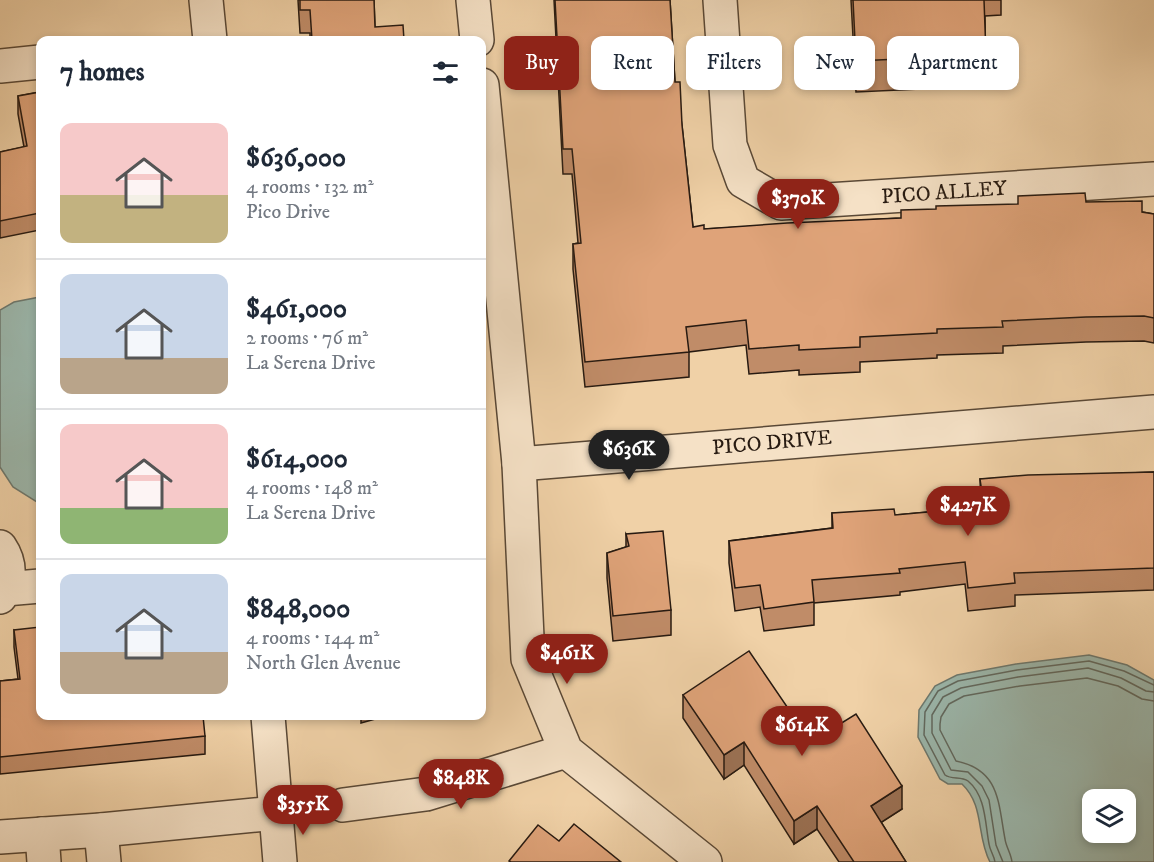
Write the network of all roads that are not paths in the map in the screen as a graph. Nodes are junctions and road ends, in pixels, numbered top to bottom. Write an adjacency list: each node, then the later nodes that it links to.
1 (206, 0): 4 (street)
2 (473, 0): 5 (street)
3 (720, 0): 9 (street, PICO ALLEY)
4 (210, 36)
5 (477, 36)
6 (36, 62): 7 (street)
7 (0, 66)
8 (486, 126): 11 (street)
9 (1154, 179)
10 (1154, 412): 11 (street, PICO DRIVE)
11 (519, 464): 16 (street)
12 (0, 547): 14 (street)
13 (36, 587): 14 (street)
14 (3, 593)
15 (268, 720): 18 (street)
16 (566, 750): 17 (street); 23 (street)
17 (343, 805)
18 (276, 813): 20 (street); 22 (street)
19 (0, 837): 21 (street)
20 (103, 846): 21 (street)
21 (43, 848)
22 (280, 862)
23 (705, 862)

